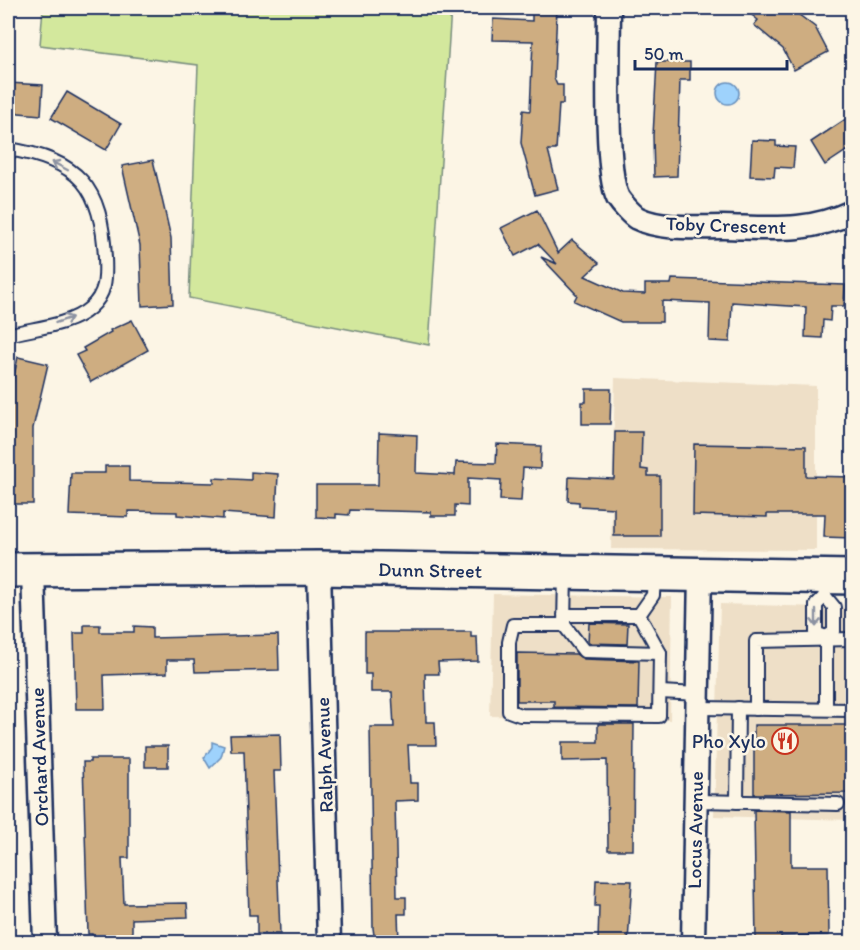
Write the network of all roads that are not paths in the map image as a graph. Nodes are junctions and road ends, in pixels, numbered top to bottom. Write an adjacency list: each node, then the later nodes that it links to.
1 (609, 8): 3 (street, Toby Crescent)
2 (8, 149): 4 (lane, one-way to 2)
3 (852, 212)
4 (8, 335)
5 (319, 568): 6 (street, Dunn Street); 7 (street, Dunn Street); 26 (street, Ralph Avenue)
6 (20, 570): 25 (street, Orchard Avenue)
7 (565, 572): 8 (street, Dunn Street); 12 (lane)
8 (654, 573): 9 (street, Dunn Street); 11 (lane)
9 (700, 573): 10 (street, Dunn Street); 17 (street, Locus Avenue)
10 (833, 583): 13 (lane); 13 (lane, one-way to 13)
11 (639, 615): 12 (lane); 15 (lane)
12 (564, 620): 15 (lane); 16 (lane)
13 (826, 639): 14 (lane); 19 (lane); 20 (lane)
14 (852, 639)
15 (660, 653): 16 (lane)
16 (660, 692): 17 (lane)
17 (699, 701): 18 (lane); 22 (street, Locus Avenue)
18 (738, 708): 19 (lane); 23 (lane)
19 (756, 709): 20 (lane)
20 (826, 710): 21 (lane)
21 (852, 710)
22 (696, 801): 23 (lane); 27 (street, Locus Avenue)
23 (737, 802): 24 (lane)
24 (838, 804)
25 (45, 942)
26 (329, 942)
27 (693, 942)

